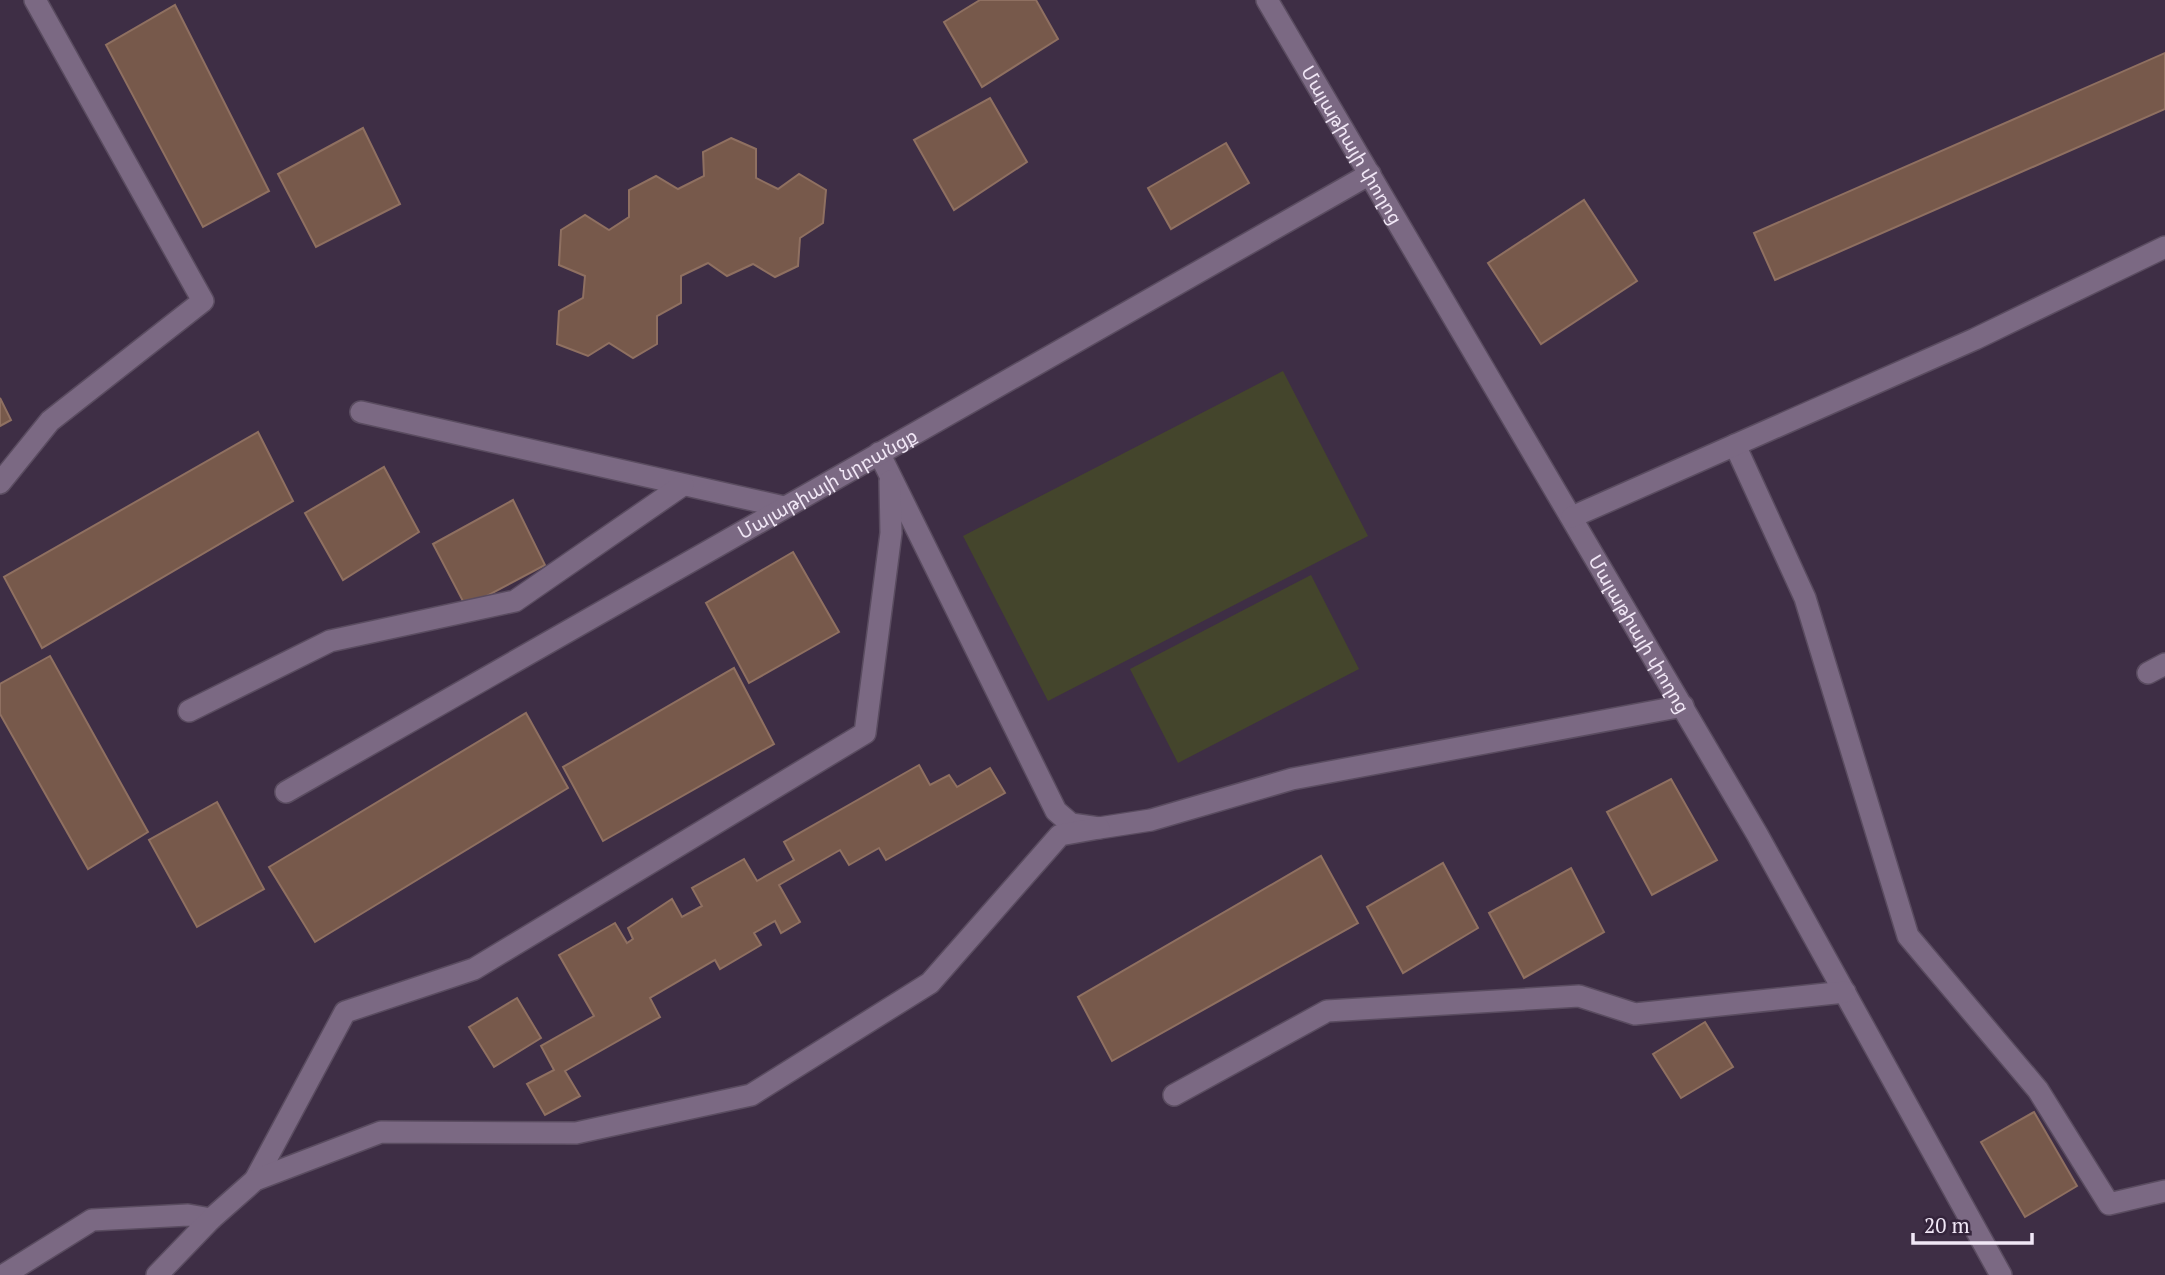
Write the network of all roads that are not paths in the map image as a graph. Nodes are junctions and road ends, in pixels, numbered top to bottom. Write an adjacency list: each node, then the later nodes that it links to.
1 (35, 0): 9 (street)
2 (1267, 0): 3 (street, Մալաթիայի փողոց)
3 (1370, 174): 7 (street, Մալաթիայի նրբանցք); 12 (street, Մալաթիայի փողոց)
4 (2165, 247): 6 (street)
5 (361, 412): 10 (street)
6 (1735, 445): 12 (street); 20 (street)
7 (879, 453): 8 (street); 11 (street, Մալաթիայի նրբանցք)
8 (890, 474): 16 (street); 19 (street)
9 (0, 483)
10 (683, 485): 11 (street); 14 (street)
11 (784, 507): 15 (street, Մալաթիայի նրբանցք)
12 (1572, 517): 13 (street, Մալաթիայի փողոց)
13 (1683, 706): 16 (street); 17 (street, Մալաթիայի փողոց)
14 (189, 711)
15 (286, 792)
16 (1098, 828): 19 (street)
17 (1845, 992): 18 (street); 24 (street, Մալաթիայի փողոց)
18 (1174, 1095)
19 (255, 1180): 21 (street)
20 (2165, 1191)
21 (211, 1219): 22 (street); 23 (street)
22 (4, 1275)
23 (157, 1275)
24 (2001, 1275)

